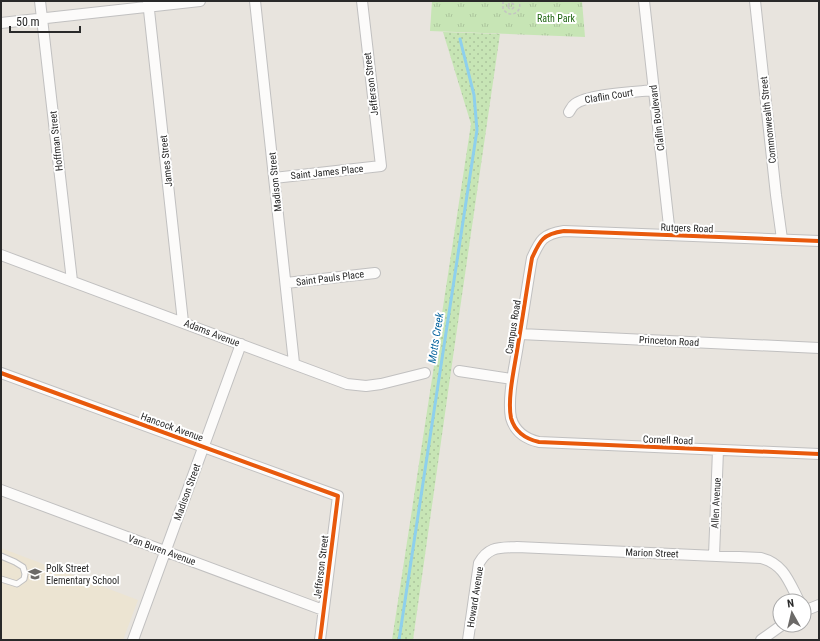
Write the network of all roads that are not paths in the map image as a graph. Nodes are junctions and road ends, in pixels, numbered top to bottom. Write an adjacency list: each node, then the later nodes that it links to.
1 (40, 1): 8 (street, Hoffman Street)
2 (200, 1): 7 (street)
3 (254, 1): 13 (street, Madison Street)
4 (362, 1): 12 (street, Jefferson Street)
5 (644, 1): 10 (street, Claflin Boulevard)
6 (755, 1): 16 (street, Commonwealth Street)
7 (148, 4): 8 (street); 22 (street, James Street)
8 (42, 18): 9 (street); 20 (street, Hoffman Street)
9 (1, 23)
10 (654, 90): 11 (street, Claflin Court); 15 (street, Claflin Boulevard)
11 (569, 112)
12 (381, 166): 13 (street, Saint James Place)
13 (274, 178): 21 (street, Madison Street)
14 (554, 232): 15 (street, Rutgers Road); 23 (street, Campus Road)
15 (670, 235): 16 (street, Rutgers Road)
16 (782, 239): 17 (street, Rutgers Road)
17 (819, 241)
18 (1, 255): 20 (street, Adams Avenue)
19 (375, 273): 21 (street, Saint Pauls Place)
20 (72, 281): 22 (street, Adams Avenue)
21 (286, 283): 26 (street, Madison Street)
22 (183, 322): 24 (street, Adams Avenue)
23 (520, 334): 25 (street, Princeton Road); 30 (street, Campus Road)
24 (241, 344): 26 (street, Adams Avenue); 32 (street, Madison Street)
25 (819, 348)
26 (294, 363): 29 (street, Adams Avenue)
27 (459, 371): 30 (street)
28 (1, 373): 32 (street, Hancock Avenue)
29 (425, 373)
30 (512, 379): 31 (street, Campus Road)
31 (519, 432): 33 (street, Cornell Road)
32 (203, 447): 36 (street, Hancock Avenue); 37 (street, Madison Street)
33 (718, 450): 34 (street, Cornell Road); 40 (street, Allen Avenue)
34 (819, 454)
35 (1, 490): 37 (street, Van Buren Avenue)
36 (338, 496): 43 (street, Jefferson Street)
37 (165, 551): 43 (street, Van Buren Avenue); 45 (street, Madison Street)
38 (484, 555): 40 (street, Marion Street); 47 (street, Howard Avenue)
39 (1, 556): 41 (lane)
40 (714, 556): 42 (street, Marion Street)
41 (1, 579)
42 (795, 593)
43 (323, 610): 46 (street, Jefferson Street)
44 (772, 632): 48 (street)
45 (133, 640)
46 (320, 640)
47 (468, 640)
48 (760, 640)

